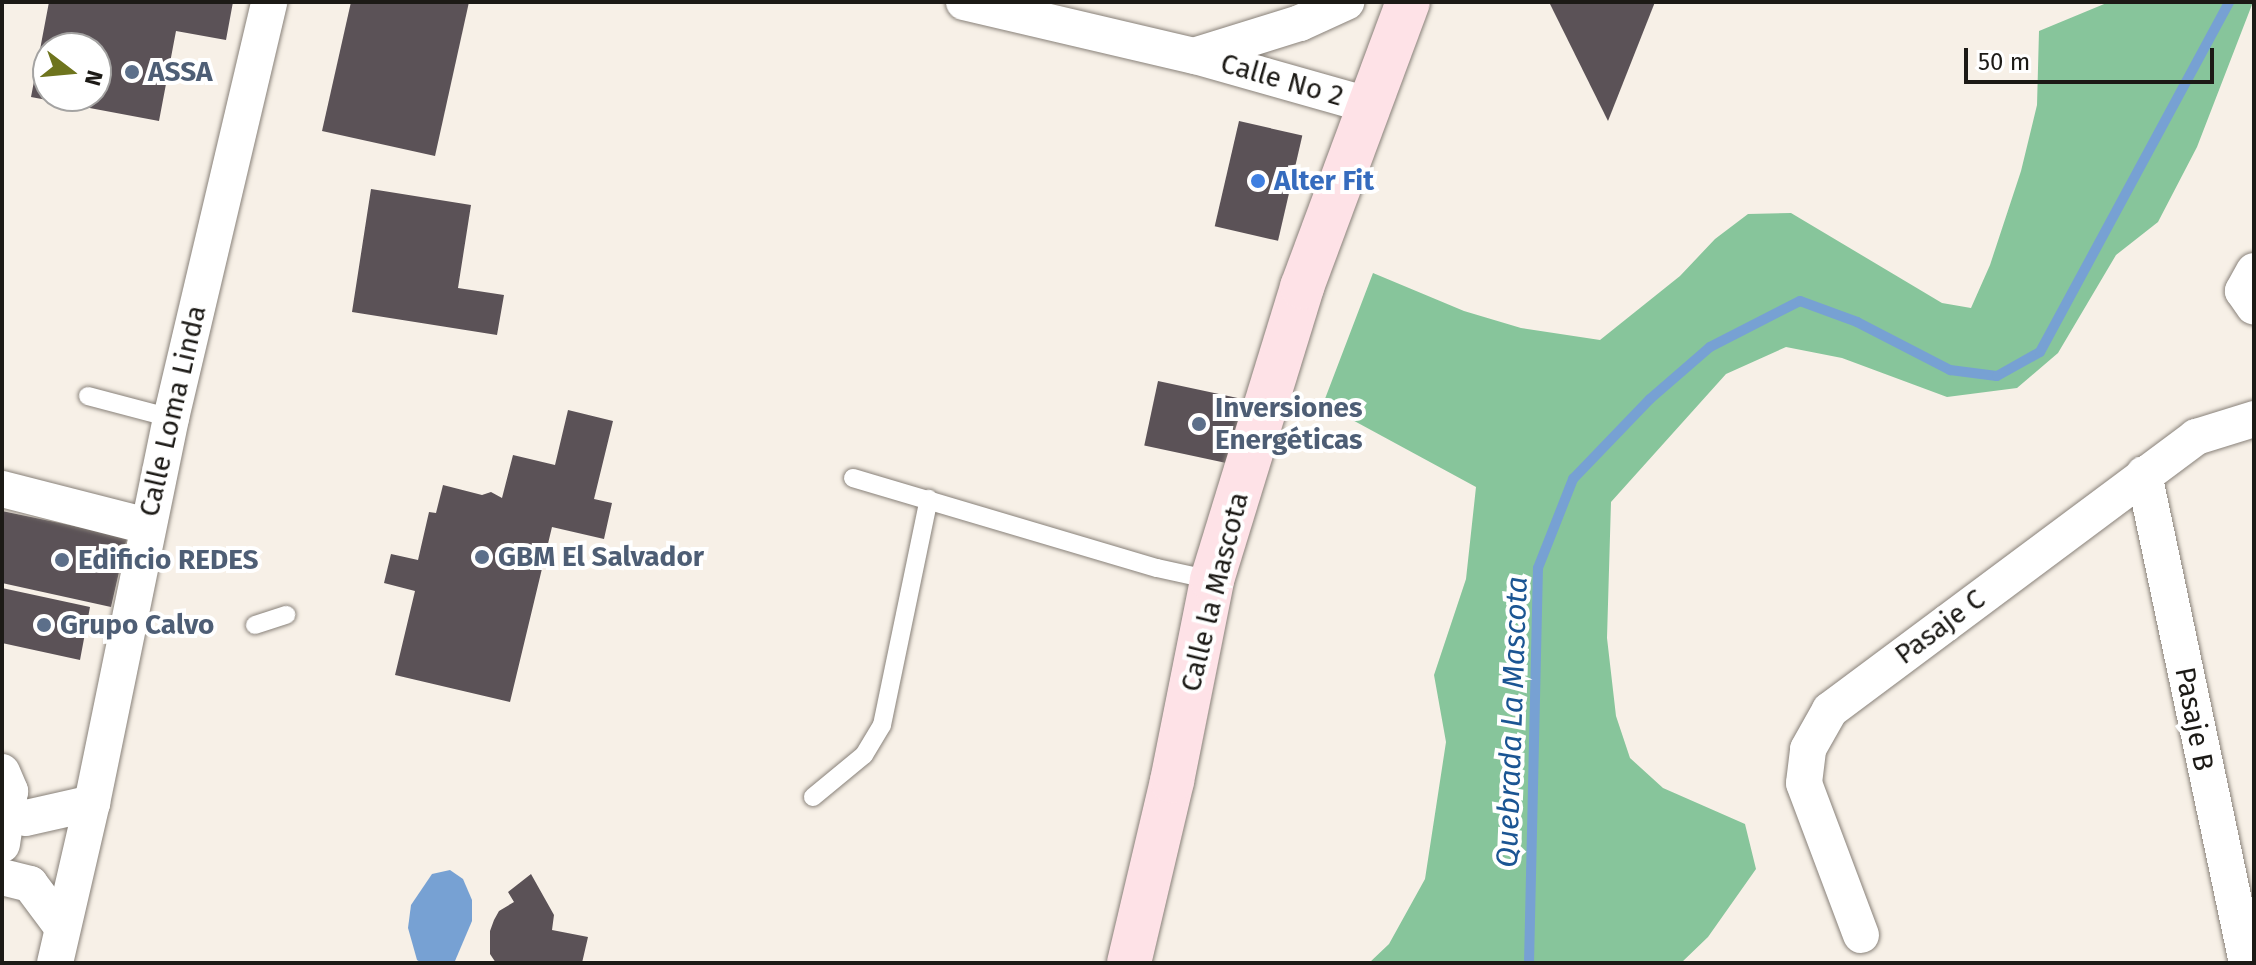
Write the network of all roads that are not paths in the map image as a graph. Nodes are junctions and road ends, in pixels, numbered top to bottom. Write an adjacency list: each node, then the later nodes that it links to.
1 (269, 2): 10 (street, Calle Loma Linda)
2 (964, 2): 5 (street, Calle No 2)
3 (1346, 2): 5 (street, Calle No 2)
4 (1408, 2): 6 (main road, Calle la Mascota)
5 (1195, 56): 6 (street, Calle No 2)
6 (1368, 105): 17 (main road, Calle la Mascota)
7 (2254, 271): 8 (street)
8 (2254, 307)
9 (88, 396): 10 (lane)
10 (171, 418): 16 (street, Calle Loma Linda)
11 (2254, 419): 12 (street, Pasaje C)
12 (2144, 474): 26 (street, Pasaje C); 29 (street, Pasaje B)
13 (853, 478): 15 (lane)
14 (2, 489): 16 (street)
15 (929, 499): 17 (lane); 21 (lane)
16 (147, 526): 22 (street, Calle Loma Linda)
17 (1212, 580): 28 (main road, Calle la Mascota)
18 (286, 615): 19 (lane)
19 (255, 625)
20 (2, 772): 23 (street)
21 (813, 797)
22 (92, 803): 23 (street); 25 (street, Calle Loma Linda)
23 (5, 829)
24 (2, 877): 25 (street)
25 (62, 927): 27 (street, Calle Loma Linda)
26 (1861, 935)
27 (55, 963)
28 (1129, 963)
29 (2247, 963)

